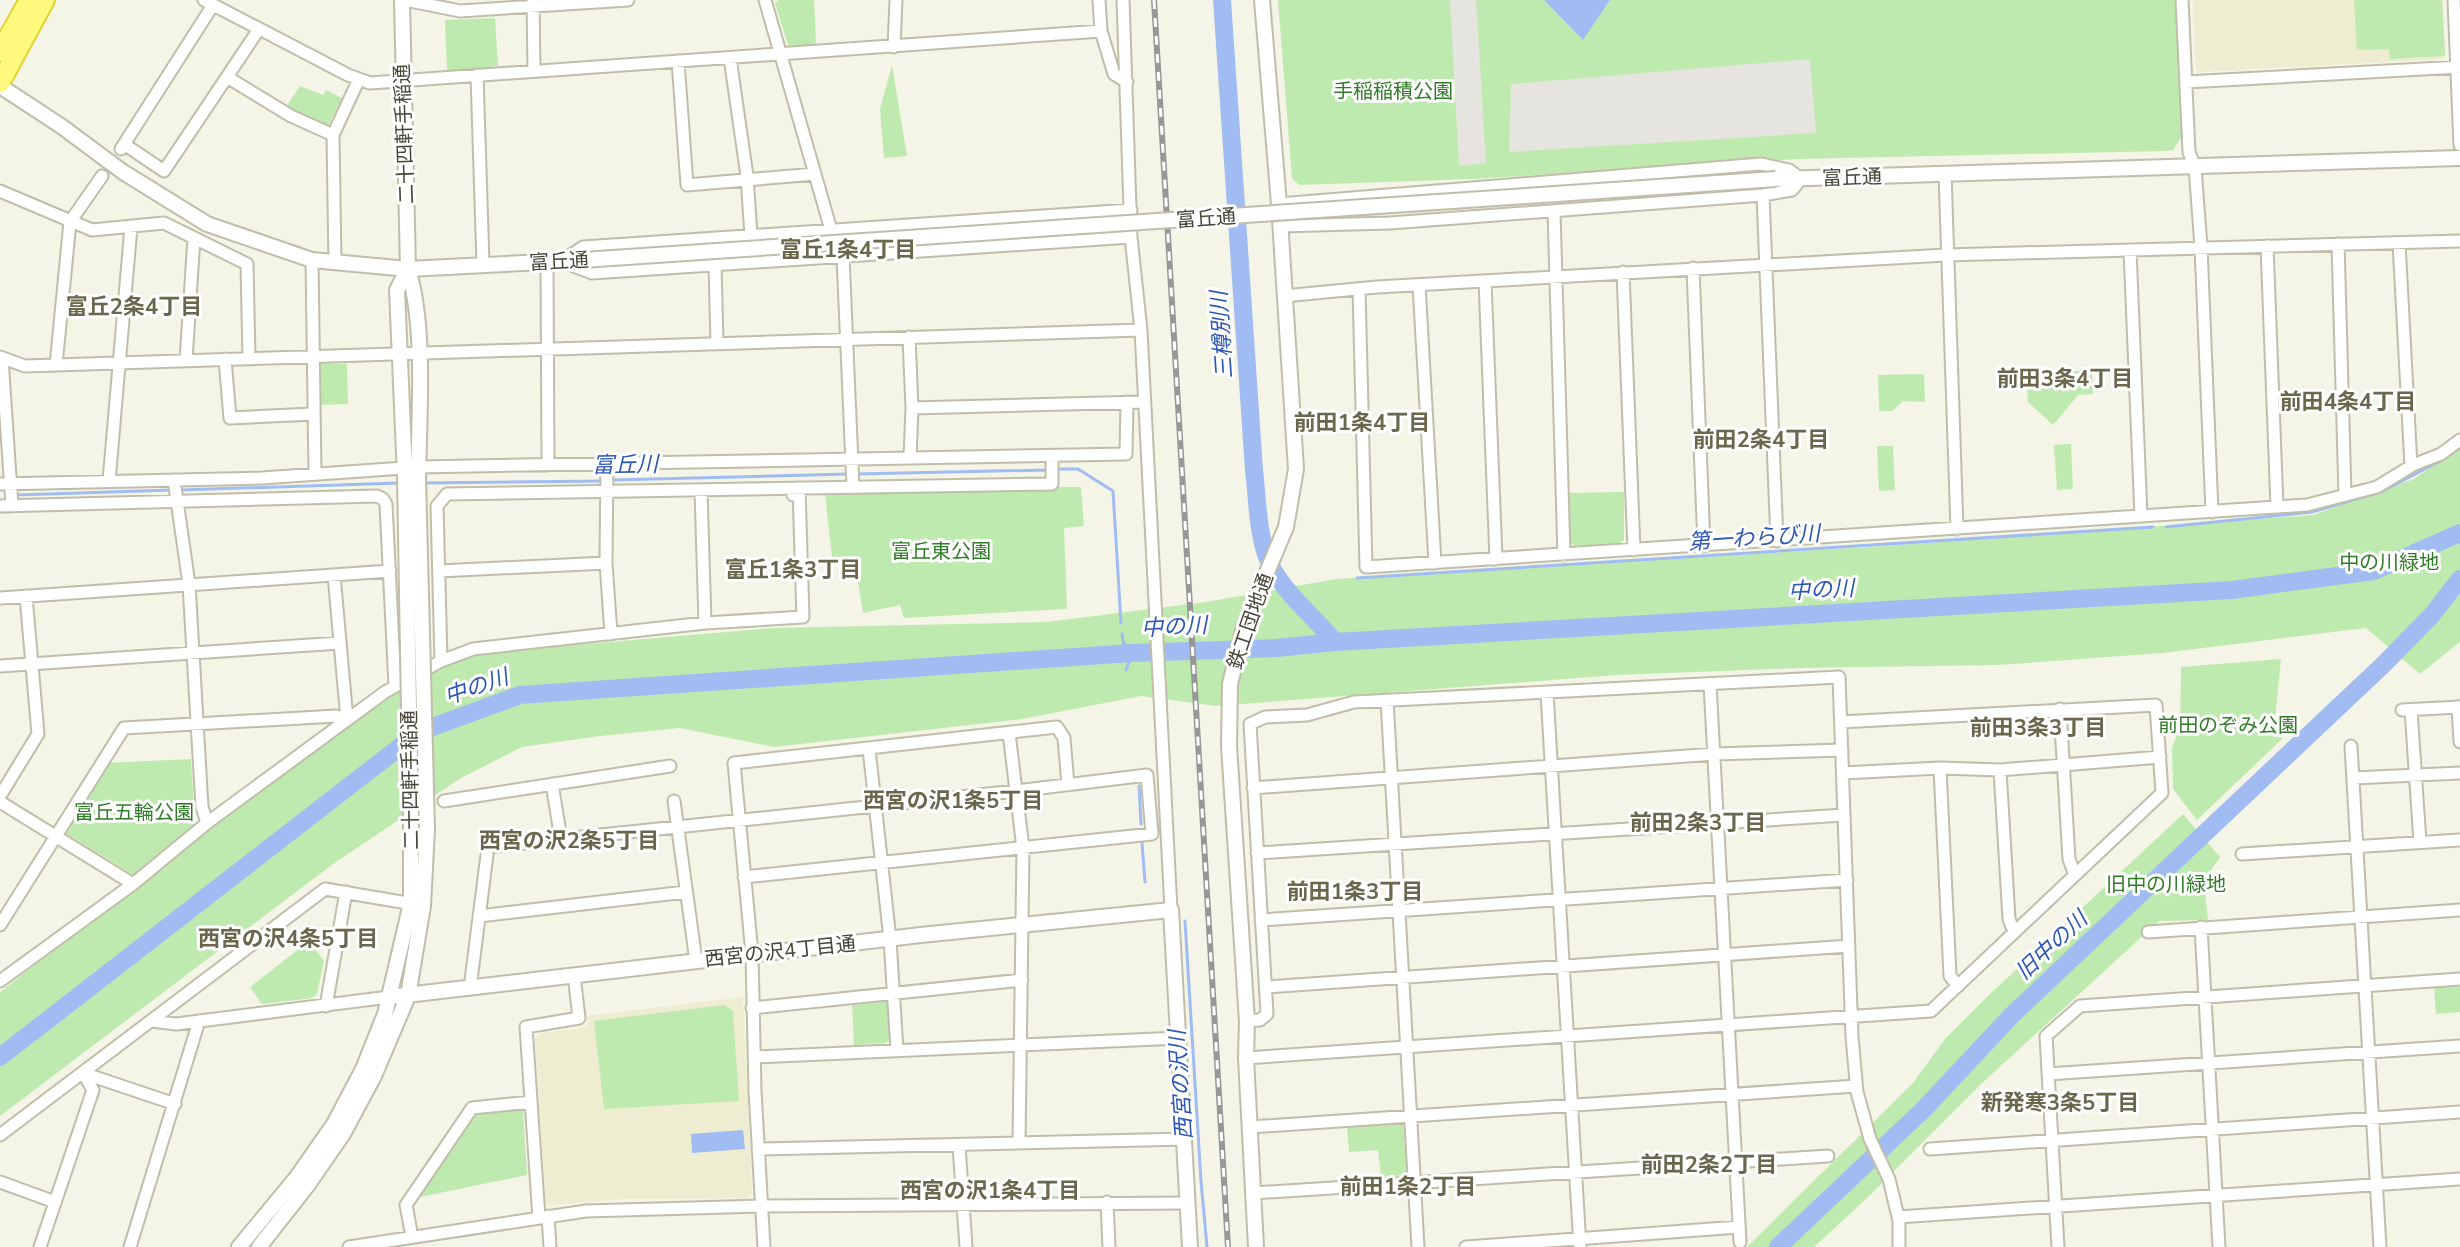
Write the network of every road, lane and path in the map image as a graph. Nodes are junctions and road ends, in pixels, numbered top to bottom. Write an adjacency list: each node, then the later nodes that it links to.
1 (29, 0): 18 (highway)
2 (45, 0): 30 (highway)
3 (403, 0): 14 (street); 27 (street, 二十四軒手稲通)
4 (628, 0): 13 (street)
5 (765, 0): 19 (street)
6 (896, 0): 17 (street)
7 (1099, 0): 16 (street)
8 (1123, 0): 28 (street)
9 (1262, 0): 42 (street, 鉄工団地通)
10 (2182, 0): 29 (street)
11 (2454, 0): 22 (street)
12 (208, 2): 15 (street); 25 (street)
13 (533, 3): 14 (street); 23 (street)
14 (460, 5)
15 (259, 29): 25 (street); 26 (street)
16 (1101, 31): 17 (street); 28 (street)
17 (894, 47): 19 (street)
18 (0, 52)
19 (781, 54): 20 (street); 35 (street)
20 (730, 58): 21 (street); 39 (street)
21 (678, 61): 23 (street); 39 (street)
22 (2459, 67): 29 (street); 32 (street)
23 (534, 71): 24 (street)
24 (477, 75): 27 (street); 63 (street)
25 (227, 77): 31 (street)
26 (359, 79): 27 (street); 31 (street)
27 (402, 79): 67 (street, 二十四軒手稲通)
28 (1127, 82): 43 (street)
29 (2186, 82): 34 (street)
30 (0, 84): 60 (street, 富丘通)
31 (333, 135): 62 (street)
32 (2460, 145)
33 (2460, 158): 34 (street, 富丘通)
34 (2195, 167): 36 (street, 富丘通); 56 (street)
35 (815, 174): 39 (street); 48 (street)
36 (1945, 174): 38 (street, 富丘通); 58 (street)
37 (102, 176): 45 (street)
38 (1801, 179): 41 (street); 42 (street); 61 (street, 富丘通, bridge)
39 (748, 180): 49 (street)
40 (0, 191): 45 (street)
41 (1763, 195): 44 (street); 64 (street)
42 (1279, 204): 46 (street, 鉄工団地通)
43 (1131, 210): 48 (street); 50 (street)
44 (1554, 211): 46 (street); 69 (street)
45 (70, 222): 47 (street); 87 (street)
46 (1280, 226): 73 (street, 鉄工団地通)
47 (131, 227): 51 (street); 86 (street)
48 (831, 230): 49 (street)
49 (751, 236): 61 (street)
50 (1131, 237): 59 (street); 74 (street)
51 (194, 238): 83 (street); 85 (street)
52 (2460, 241): 53 (street)
53 (2399, 243): 54 (street); 98 (street)
54 (2338, 244): 55 (street); 109 (street)
55 (2267, 246): 56 (street); 110 (street)
56 (2201, 247): 57 (street); 111 (street)
57 (2130, 250): 58 (street); 112 (street)
58 (1946, 255): 64 (street); 113 (street)
59 (843, 257): 65 (street); 76 (street)
60 (312, 260): 62 (street, 富丘通); 81 (street)
61 (555, 262): 63 (street, 富丘通); 65 (street); 78 (street)
62 (335, 263): 67 (street, 富丘通)
63 (483, 263): 67 (street, 富丘通)
64 (1766, 264): 66 (street); 114 (street)
65 (715, 265): 77 (street)
66 (1693, 268): 68 (street); 115 (street)
67 (408, 269): 79 (street, 二十四軒手稲通); 80 (street, 二十四軒手稲通)
68 (1623, 272): 69 (street); 116 (street)
69 (1555, 276): 70 (street); 117 (street)
70 (1485, 281): 71 (street); 118 (street)
71 (1419, 285): 72 (street); 120 (street)
72 (1359, 289): 73 (street); 120 (street)
73 (1284, 296): 229 (street, 鉄工団地通)
74 (1141, 330): 75 (street); 89 (street)
75 (909, 337): 76 (street); 91 (street)
76 (848, 339): 77 (street); 96 (street)
77 (717, 343): 78 (street)
78 (549, 349): 80 (street); 97 (street)
79 (402, 353): 80 (street); 81 (street); 100 (street, 二十四軒手稲通)
80 (418, 353): 100 (street, 二十四軒手稲通)
81 (311, 356): 83 (street); 92 (street)
82 (1, 357): 87 (street); 90 (street)
83 (249, 358): 84 (street)
84 (225, 359): 85 (street); 92 (street)
85 (186, 360): 86 (street)
86 (120, 363): 87 (street); 102 (street)
87 (56, 365)
88 (1127, 402): 89 (street); 91 (street); 94 (street)
89 (1144, 402): 194 (street)
90 (3, 407): 108 (street)
91 (912, 408): 95 (street)
92 (313, 414): 101 (street)
93 (2460, 440): 98 (street)
94 (1052, 457): 95 (street); 103 (street)
95 (910, 458): 96 (street)
96 (853, 462): 99 (street); 103 (street)
97 (548, 465): 99 (street); 100 (street)
98 (2411, 466): 109 (street)
99 (607, 467): 104 (street)
100 (411, 472): 101 (street); 193 (street, 二十四軒手稲通, bridge); 193 (street, 二十四軒手稲通, bridge)
101 (315, 474): 105 (street)
102 (109, 481): 105 (street); 108 (street)
103 (853, 484): 107 (street)
104 (607, 489): 106 (street); 119 (street); 122 (street)
105 (175, 490): 108 (street); 121 (street); 124 (street)
106 (701, 490): 107 (street); 127 (street)
107 (796, 491): 127 (street)
108 (8, 495)
109 (2345, 495): 110 (street)
110 (2277, 507): 111 (street)
111 (2212, 512): 112 (street)
112 (2141, 516): 113 (street)
113 (1957, 529): 114 (street)
114 (1777, 541): 115 (street)
115 (1704, 546): 116 (street)
116 (1634, 550): 117 (street)
117 (1564, 555): 118 (street)
118 (1496, 559): 120 (street)
119 (606, 563): 122 (street); 128 (street)
120 (1435, 563)
121 (390, 571): 123 (street); 135 (street)
122 (439, 571): 131 (street)
123 (334, 575): 124 (street); 129 (street)
124 (189, 584): 125 (street); 130 (street)
125 (26, 596): 126 (street); 132 (street)
126 (0, 598)
127 (705, 623): 128 (street)
128 (611, 634): 131 (street)
129 (340, 643): 130 (street); 140 (street)
130 (194, 653): 132 (street); 142 (street)
131 (441, 661): 135 (street)
132 (31, 664): 133 (street); 164 (street)
133 (0, 666)
134 (1710, 684): 136 (street); 141 (street); 148 (street)
135 (395, 686): 140 (street)
136 (1547, 693): 137 (street); 152 (street)
137 (1387, 700): 158 (street); 162 (street)
138 (2459, 707): 144 (street); 157 (street)
139 (2060, 709): 141 (street); 149 (street); 151 (street)
140 (347, 720): 142 (street); 172 (street)
141 (1841, 722): 147 (street)
142 (199, 724): 172 (street); 175 (street)
143 (1009, 733): 146 (street); 161 (street); 163 (street)
144 (2460, 742)
145 (2351, 746): 159 (street)
146 (869, 749): 168 (street); 170 (street)
147 (1842, 750): 148 (street); 155 (street)
148 (1714, 754): 152 (street); 171 (street)
149 (2160, 757): 151 (street); 185 (street)
150 (670, 766): 160 (street)
151 (2063, 766): 154 (street); 185 (street)
152 (1551, 768): 158 (street); 174 (street)
153 (1940, 768): 154 (street); 155 (street); 216 (street)
154 (2000, 770): 203 (street)
155 (1843, 773): 169 (street)
156 (2460, 773): 157 (street)
157 (2415, 775): 159 (street); 178 (street)
158 (1391, 777): 162 (street); 179 (street)
159 (2353, 778): 180 (street)
160 (552, 784): 165 (street); 176 (street)
161 (1068, 785): 163 (street); 181 (street)
162 (1253, 788): 182 (street)
163 (1016, 791): 168 (street); 181 (street)
164 (0, 796)
165 (444, 801)
166 (674, 801): 173 (street)
167 (0, 802): 175 (street)
168 (877, 806): 170 (street); 184 (street)
169 (1844, 815): 171 (street); 187 (street)
170 (740, 820): 173 (street); 186 (street)
171 (1718, 822): 174 (street); 189 (street)
172 (207, 823): 188 (street)
173 (678, 827): 176 (street); 191 (street)
174 (1556, 834): 179 (street); 192 (street)
175 (55, 835): 188 (street); 200 (street)
176 (561, 839): 197 (street)
177 (2460, 840): 178 (street)
178 (2420, 842): 180 (street)
179 (1395, 844): 182 (street); 195 (street)
180 (2357, 846): 183 (street); 198 (street)
181 (1023, 848): 184 (street); 201 (street)
182 (1257, 853): 199 (street)
183 (2242, 854)
184 (883, 863): 186 (street); 205 (street)
185 (2075, 875): 203 (street)
186 (744, 877): 208 (street)
187 (1847, 880): 189 (street); 206 (street)
188 (133, 884): 215 (street)
189 (1722, 889): 192 (street); 207 (street)
190 (346, 892): 193 (street); 224 (street); 227 (street)
191 (686, 892): 197 (street); 209 (street)
192 (1559, 899): 195 (street); 210 (street)
193 (417, 904): 221 (street, 二十四軒手稲通); 222 (street, 二十四軒手稲通)
194 (1171, 910): 201 (street, 西宮の沢4丁目通); 232 (street)
195 (1399, 910): 199 (street); 212 (street)
196 (2460, 910): 198 (street)
197 (479, 916): 219 (street)
198 (2361, 916): 202 (street); 217 (street)
199 (1261, 920): 218 (street)
200 (0, 925)
201 (1024, 925): 205 (street, 西宮の沢4丁目通); 214 (street)
202 (2201, 927): 204 (street); 223 (street)
203 (2014, 932): 216 (street)
204 (2148, 932)
205 (890, 939): 208 (street, 西宮の沢4丁目通); 220 (street)
206 (1849, 946): 207 (street); 226 (street)
207 (1726, 953): 210 (street); 230 (street)
208 (752, 954): 209 (street, 西宮の沢4丁目通); 225 (street)
209 (696, 961): 211 (street, 西宮の沢4丁目通)
210 (1563, 965): 212 (street); 231 (street)
211 (574, 975): 219 (street, 西宮の沢4丁目通); 245 (street)
212 (1403, 978): 218 (street); 235 (street)
213 (2460, 979): 217 (street)
214 (1022, 980): 220 (street); 233 (street)
215 (0, 981)
216 (1958, 986): 226 (street)
217 (2365, 986): 223 (street); 237 (street)
218 (1267, 987): 229 (street)
219 (470, 988): 221 (street, 西宮の沢4丁目通)
220 (895, 994): 225 (street); 236 (street)
221 (408, 996): 222 (street, 西宮の沢4丁目通); 284 (street, 二十四軒手稲通)
222 (389, 997): 224 (street); 283 (street, 二十四軒手稲通)
223 (2205, 998): 240 (street); 242 (street)
224 (326, 1006): 228 (street)
225 (752, 1008): 238 (street)
226 (1851, 1016): 230 (street); 243 (street)
227 (152, 1021): 228 (street); 241 (street)
228 (199, 1021): 246 (street)
229 (1247, 1021): 239 (street, 鉄工団地通)
230 (1730, 1025): 231 (street); 244 (street)
231 (1567, 1036): 235 (street); 247 (street)
232 (1179, 1038): 233 (street); 254 (street)
233 (1021, 1045): 236 (street); 256 (street)
234 (2460, 1046): 237 (street)
235 (1406, 1048): 239 (street); 249 (street)
236 (897, 1050): 238 (street)
237 (2369, 1052): 240 (street); 250 (street)
238 (754, 1057): 258 (street)
239 (1246, 1058): 251 (street, 鉄工団地通)
240 (2209, 1062): 242 (street); 252 (street)
241 (83, 1073): 246 (street); 253 (street); 269 (street)
242 (2048, 1074): 255 (street)
243 (1856, 1086): 244 (street); 276 (street)
244 (1733, 1094): 247 (street); 261 (street)
245 (531, 1102): 275 (street); 278 (street)
246 (175, 1104): 282 (street)
247 (1571, 1107): 249 (street); 262 (street)
248 (2460, 1112): 250 (street)
249 (1410, 1118): 251 (street); 265 (street)
250 (2373, 1118): 252 (street); 266 (street)
251 (1250, 1127): 267 (street, 鉄工団地通)
252 (2213, 1130): 255 (street); 268 (street)
253 (0, 1135)
254 (1185, 1139): 256 (street); 271 (street)
255 (2052, 1140): 259 (street); 274 (street)
256 (1019, 1143): 257 (street)
257 (959, 1146): 258 (street); 272 (street)
258 (758, 1149): 273 (street)
259 (1930, 1149)
260 (1828, 1156): 261 (street)
261 (1737, 1162): 262 (street); 277 (street)
262 (1575, 1172): 265 (street); 280 (street)
263 (2460, 1179): 266 (street)
264 (0, 1182): 269 (street)
265 (1414, 1183): 267 (street); 292 (street)
266 (2377, 1184): 268 (street); 297 (street)
267 (1253, 1193): 291 (street, 鉄工団地通)
268 (2216, 1196): 274 (street); 296 (street)
269 (55, 1202): 281 (street)
270 (1107, 1202): 271 (street); 272 (street); 289 (street)
271 (1187, 1203): 290 (street)
272 (963, 1204): 273 (street); 288 (street)
273 (761, 1206): 275 (street); 287 (street)
274 (2056, 1207): 276 (street); 295 (street)
275 (543, 1217): 278 (street); 286 (street)
276 (1898, 1217): 294 (street)
277 (1739, 1227): 279 (street); 280 (street)
278 (412, 1237): 285 (street)
279 (1740, 1242)
280 (1579, 1243): 293 (street)
281 (40, 1247)
282 (130, 1247)
283 (239, 1247)
284 (259, 1247)
285 (349, 1247)
286 (550, 1247)
287 (764, 1247)
288 (966, 1247)
289 (1109, 1247)
290 (1190, 1247)
291 (1256, 1247)
292 (1418, 1247)
293 (1466, 1247)
294 (1899, 1247)
295 (2058, 1247)
296 (2219, 1247)
297 (2380, 1247)

